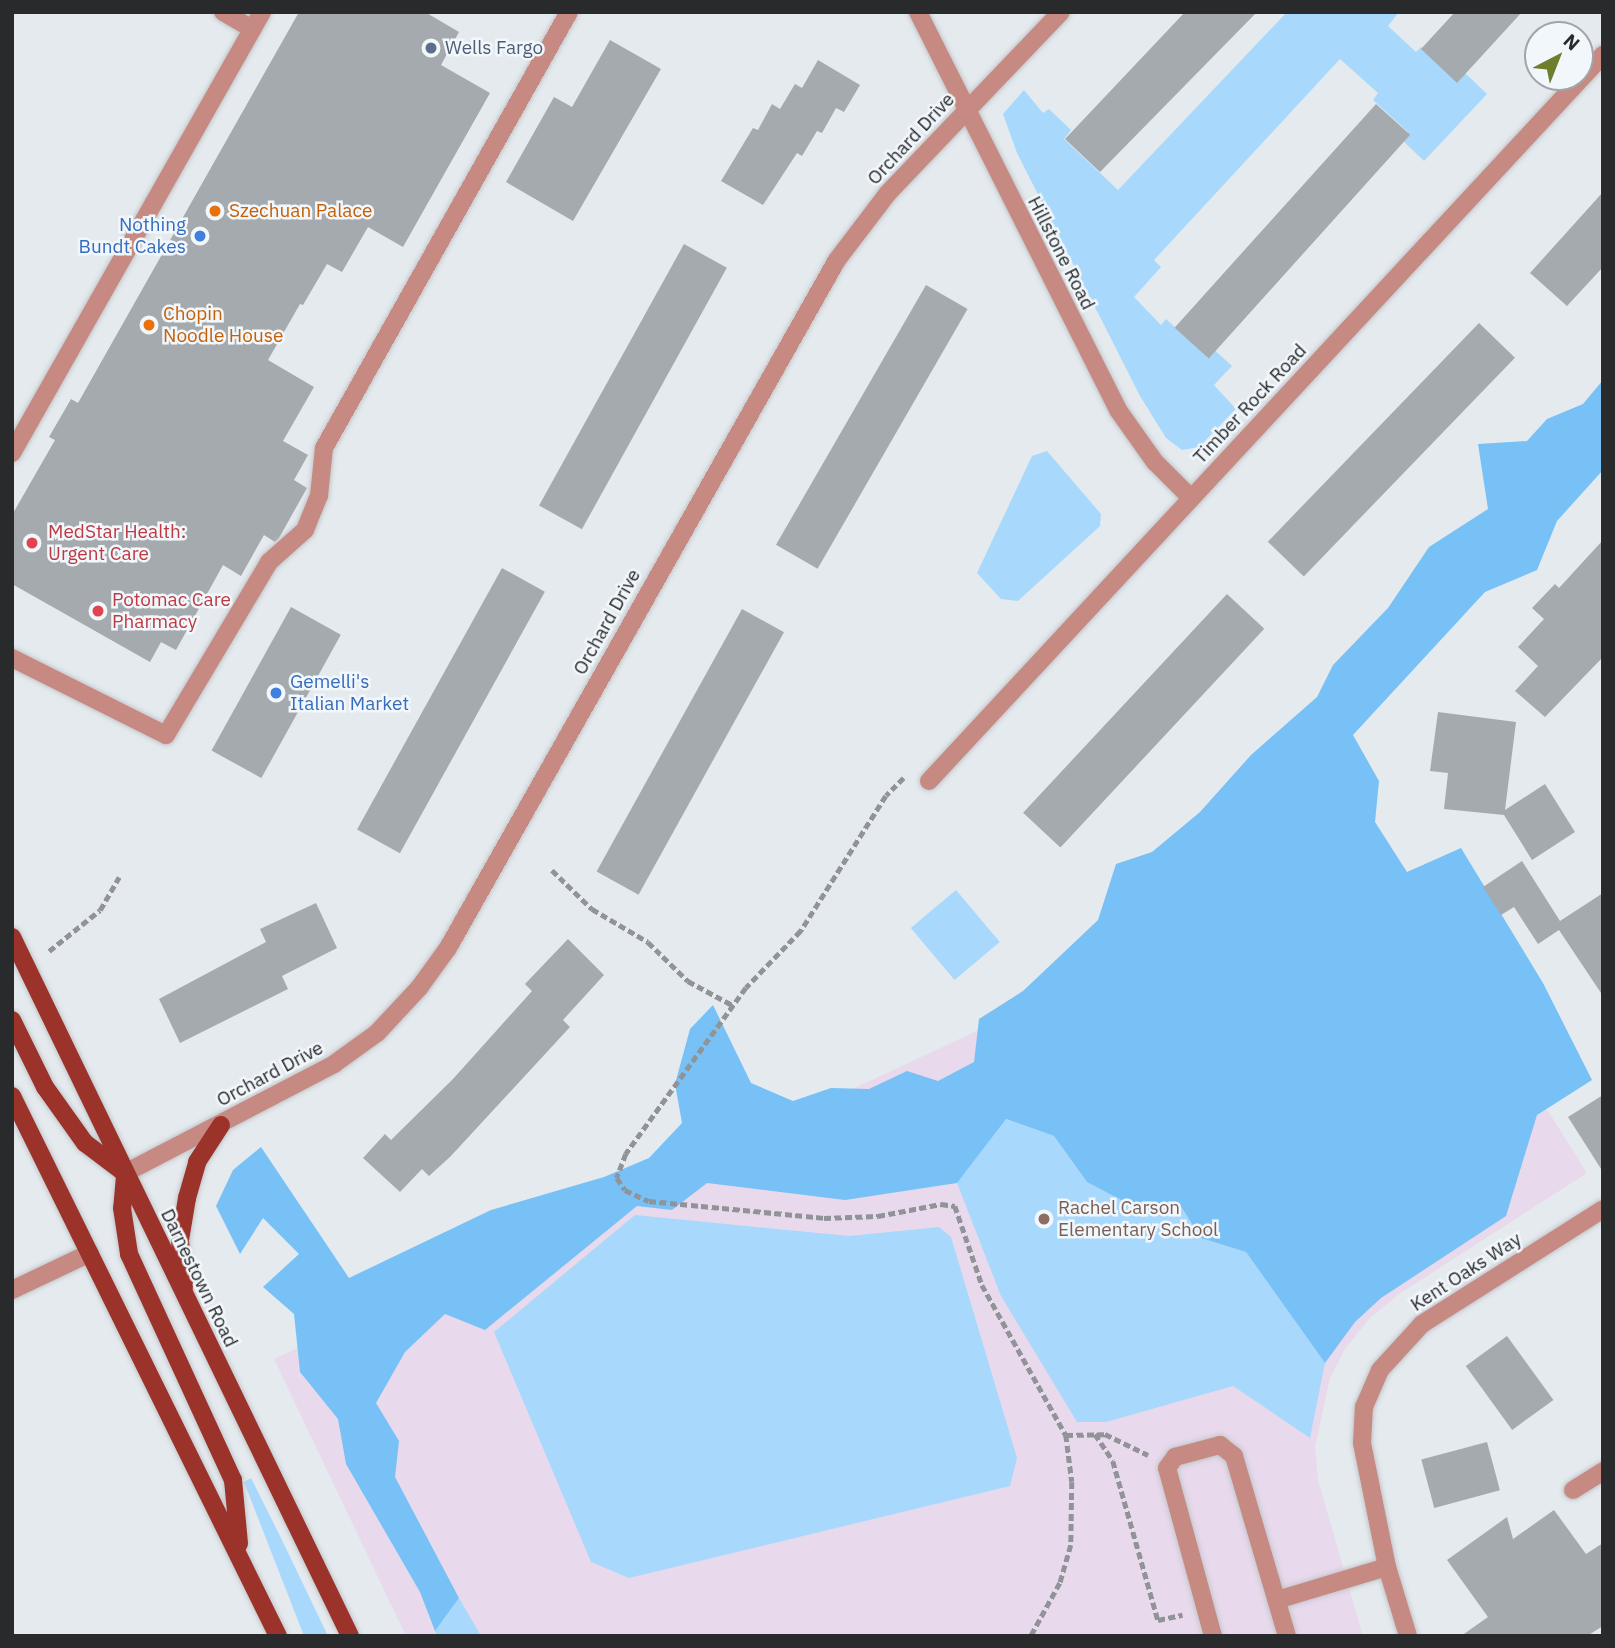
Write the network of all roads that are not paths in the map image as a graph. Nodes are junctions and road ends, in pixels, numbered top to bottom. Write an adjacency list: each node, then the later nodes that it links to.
1 (223, 12): 6 (street)
2 (262, 12): 6 (street)
3 (569, 12): 11 (street)
4 (918, 12): 8 (street, Hillstone Road)
5 (1061, 12): 8 (street, Orchard Drive)
6 (252, 29): 9 (street)
7 (1603, 55): 10 (street, Timber Rock Road)
8 (965, 110): 10 (street, Hillstone Road); 16 (street, Orchard Drive)
9 (12, 453)
10 (1191, 498): 12 (street, Timber Rock Road)
11 (12, 658)
12 (929, 781)
13 (12, 937): 17 (main road, Darnestown Road)
14 (12, 1020): 17 (main road)
15 (12, 1096): 19 (main road)
16 (221, 1125): 17 (street, Orchard Drive); 21 (main road)
17 (125, 1172): 21 (main road, Darnestown Road); 24 (main road)
18 (1603, 1209): 25 (street, Kent Oaks Way)
19 (90, 1253): 20 (street); 24 (main road)
20 (12, 1290)
21 (185, 1297): 28 (main road, Darnestown Road)
22 (1603, 1471): 23 (street)
23 (1573, 1490)
24 (240, 1558): 27 (main road)
25 (1388, 1567): 26 (street); 31 (street, Kent Oaks Way)
26 (1277, 1600): 29 (street); 30 (street)
27 (278, 1636)
28 (350, 1636)
29 (1213, 1636)
30 (1287, 1636)
31 (1408, 1636)

